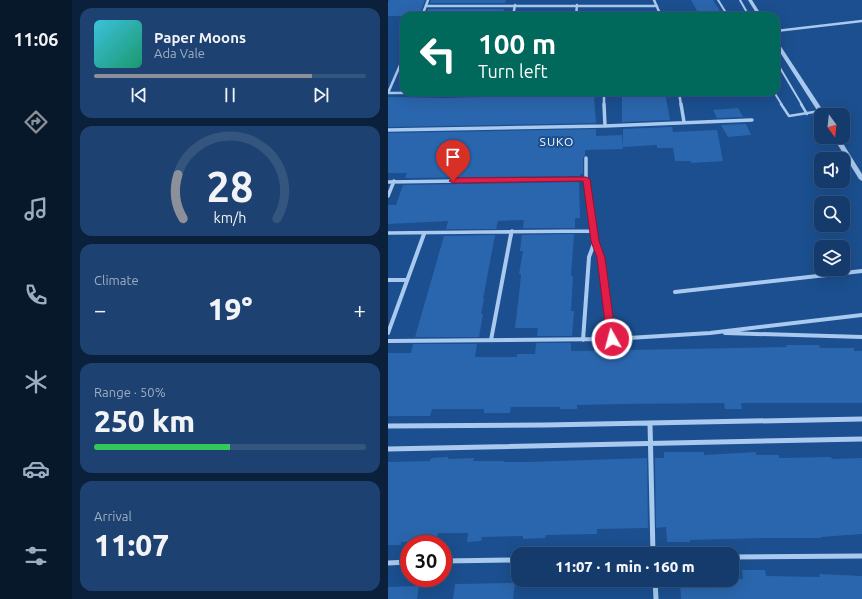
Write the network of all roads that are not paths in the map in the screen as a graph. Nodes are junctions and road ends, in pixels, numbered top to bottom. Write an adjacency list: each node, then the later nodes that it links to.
1 (428, 0): 10 (street)
2 (544, 0): 8 (street)
3 (654, 0): 11 (street)
4 (718, 0): 16 (lane)
5 (740, 0): 17 (lane)
6 (750, 0): 18 (street)
7 (515, 5): 8 (street); 10 (street); 13 (street)
8 (544, 5): 9 (street)
9 (577, 5): 11 (street); 14 (street)
10 (426, 6): 12 (street)
11 (657, 6): 15 (street)
12 (424, 12)
13 (514, 12)
14 (576, 12)
15 (659, 12)
16 (726, 12)
17 (747, 12)
18 (758, 12)
19 (862, 21): 20 (street)
20 (780, 31)
21 (780, 48): 29 (street)
22 (400, 65): 24 (street)
23 (780, 68): 30 (lane)
24 (388, 93): 25 (street)
25 (400, 93)
26 (604, 96): 34 (street)
27 (680, 96): 33 (street)
28 (777, 96): 30 (lane)
29 (818, 108)
30 (807, 114): 31 (lane)
31 (814, 114)
32 (752, 120): 33 (street)
33 (684, 122): 34 (street)
34 (605, 126): 35 (street)
35 (388, 130)
36 (840, 144): 39 (street)
37 (586, 158): 38 (street)
38 (586, 179): 40 (street); 44 (street)
39 (862, 180)
40 (394, 181): 41 (street); 42 (street)
41 (388, 182)
42 (388, 196)
43 (512, 231): 44 (street); 46 (street); 57 (street)
44 (594, 231): 47 (street)
45 (388, 233): 46 (street)
46 (424, 234): 50 (street)
47 (595, 241): 56 (street); 58 (street)
48 (862, 271): 51 (street)
49 (388, 280): 50 (street)
50 (407, 280): 54 (street)
51 (674, 292)
52 (862, 315): 53 (street)
53 (710, 332): 55 (street); 56 (street)
54 (388, 333)
55 (862, 337)
56 (612, 339): 58 (street)
57 (491, 340): 58 (street); 59 (street)
58 (583, 340)
59 (388, 341)
60 (862, 419): 61 (street)
61 (650, 424): 62 (street); 64 (street)
62 (388, 426)
63 (862, 440): 64 (street)
64 (651, 443): 65 (street); 66 (street)
65 (388, 449)
66 (653, 547)
67 (862, 556): 68 (street)
68 (739, 557)
69 (511, 560): 70 (street)
70 (452, 561)
71 (388, 562): 72 (street)
72 (400, 562)
73 (655, 587): 74 (street)
74 (656, 599)

